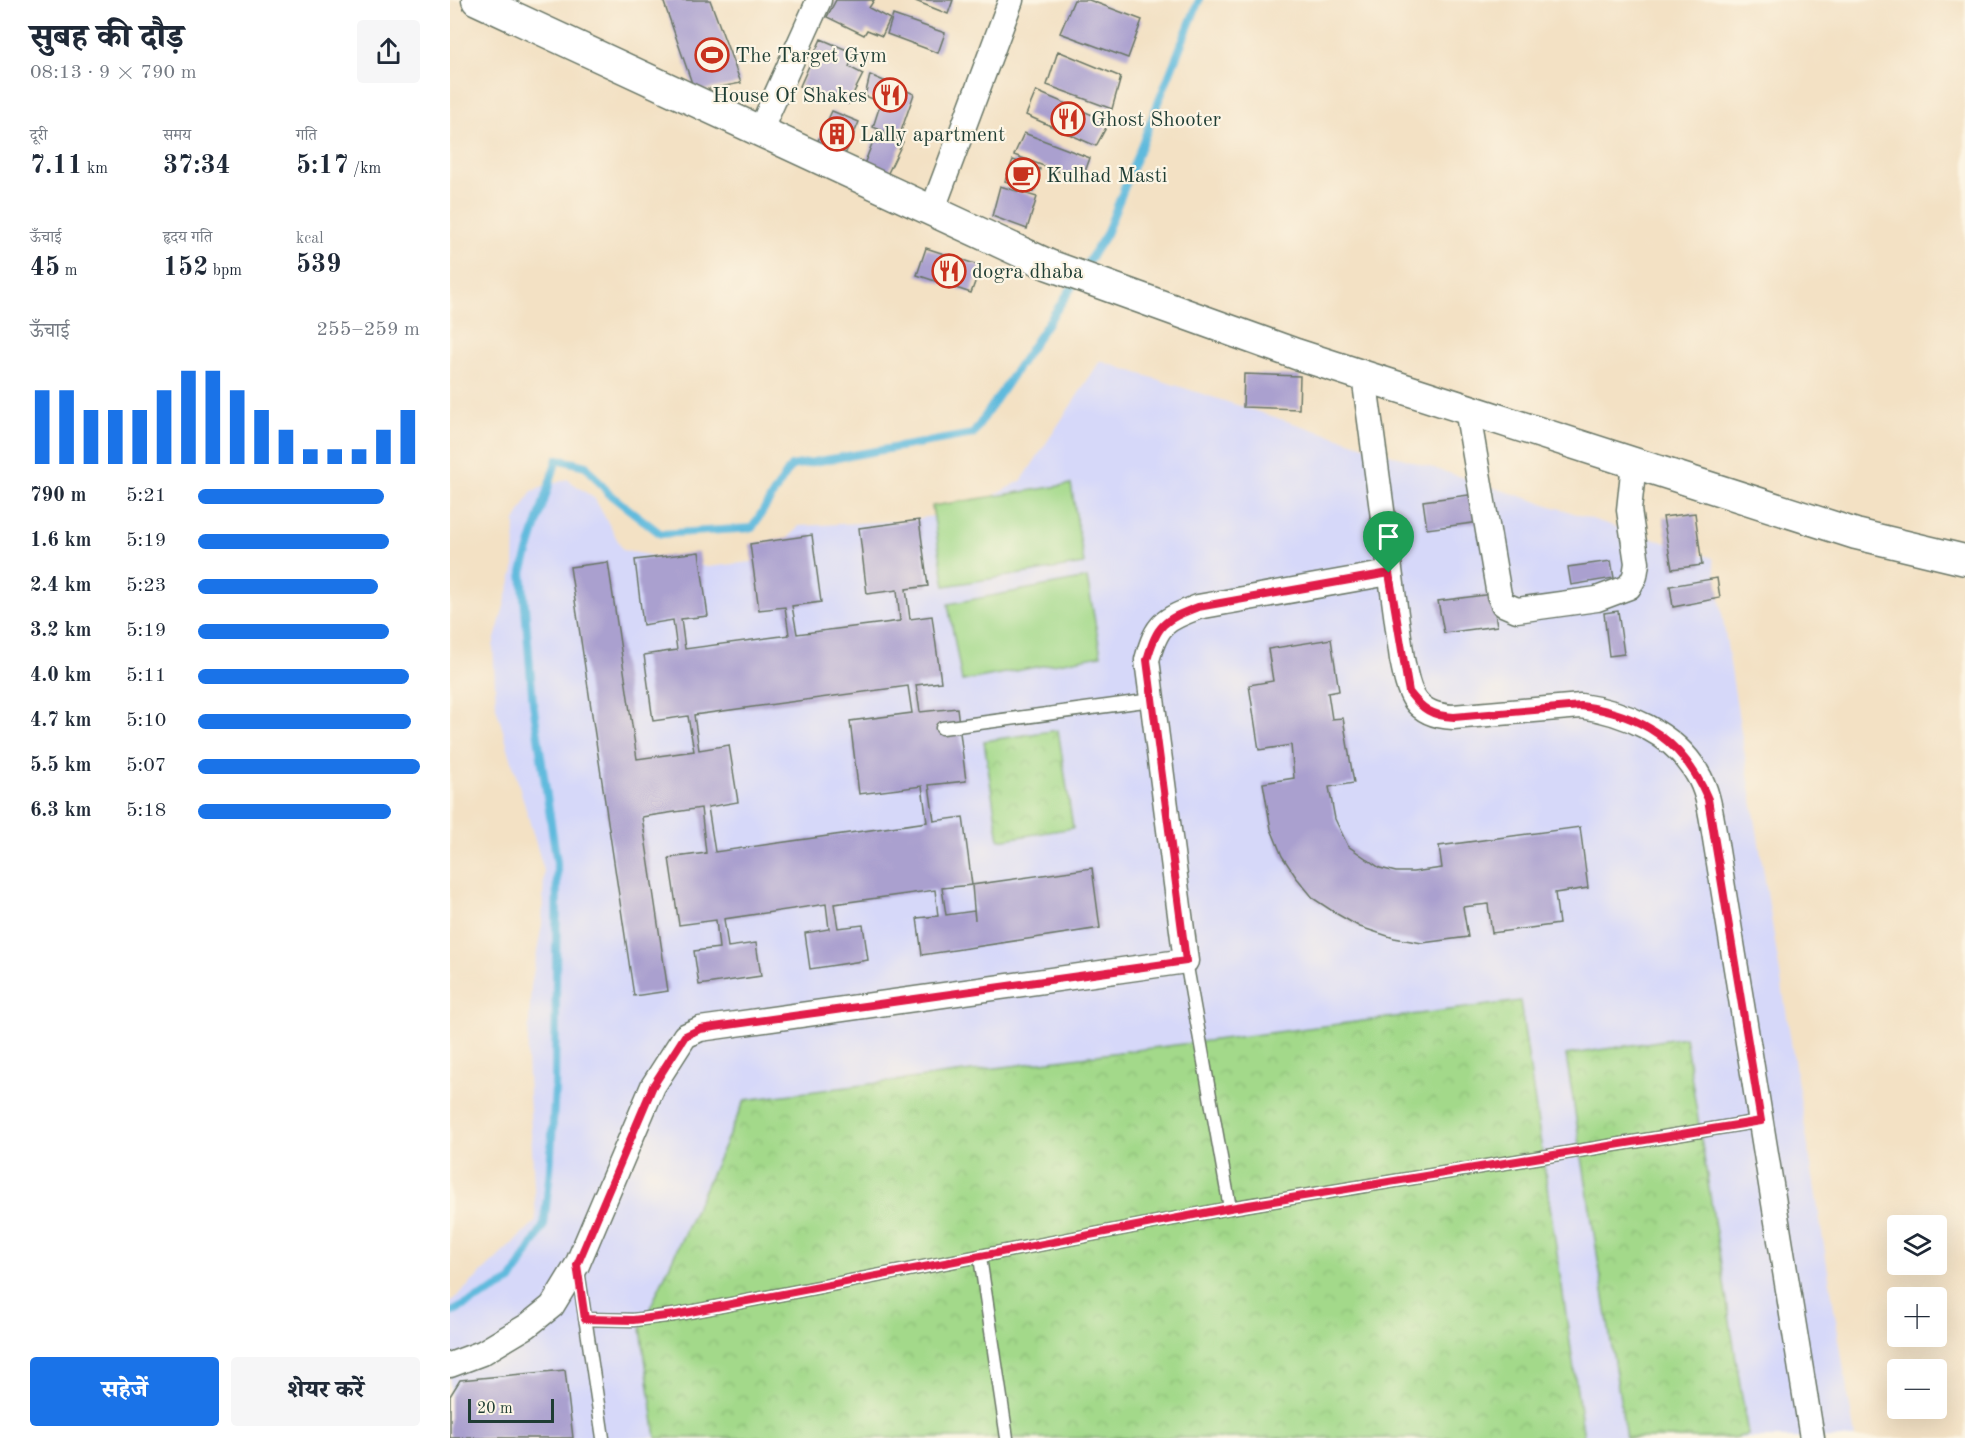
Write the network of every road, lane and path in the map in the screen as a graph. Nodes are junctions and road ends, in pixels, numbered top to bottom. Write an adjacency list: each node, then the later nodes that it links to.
1 (477, 0): 4 (street)
2 (819, 0): 4 (street)
3 (1011, 0): 5 (street)
4 (759, 133): 5 (street)
5 (932, 211): 6 (street)
6 (1364, 376): 7 (street); 10 (street)
7 (1467, 409): 8 (street); 8 (street)
8 (1634, 463): 9 (street)
9 (1965, 560)
10 (1389, 573): 11 (street); 14 (street)
11 (1152, 700): 12 (lane); 13 (street)
12 (942, 728)
13 (1186, 961): 15 (lane); 17 (street)
14 (1761, 1121): 15 (lane); 22 (street)
15 (1230, 1208): 16 (lane)
16 (980, 1257): 18 (lane); 21 (lane)
17 (577, 1265): 18 (lane); 19 (street)
18 (585, 1319): 20 (lane)
19 (450, 1365)
20 (603, 1438)
21 (1007, 1438)
22 (1812, 1438)

